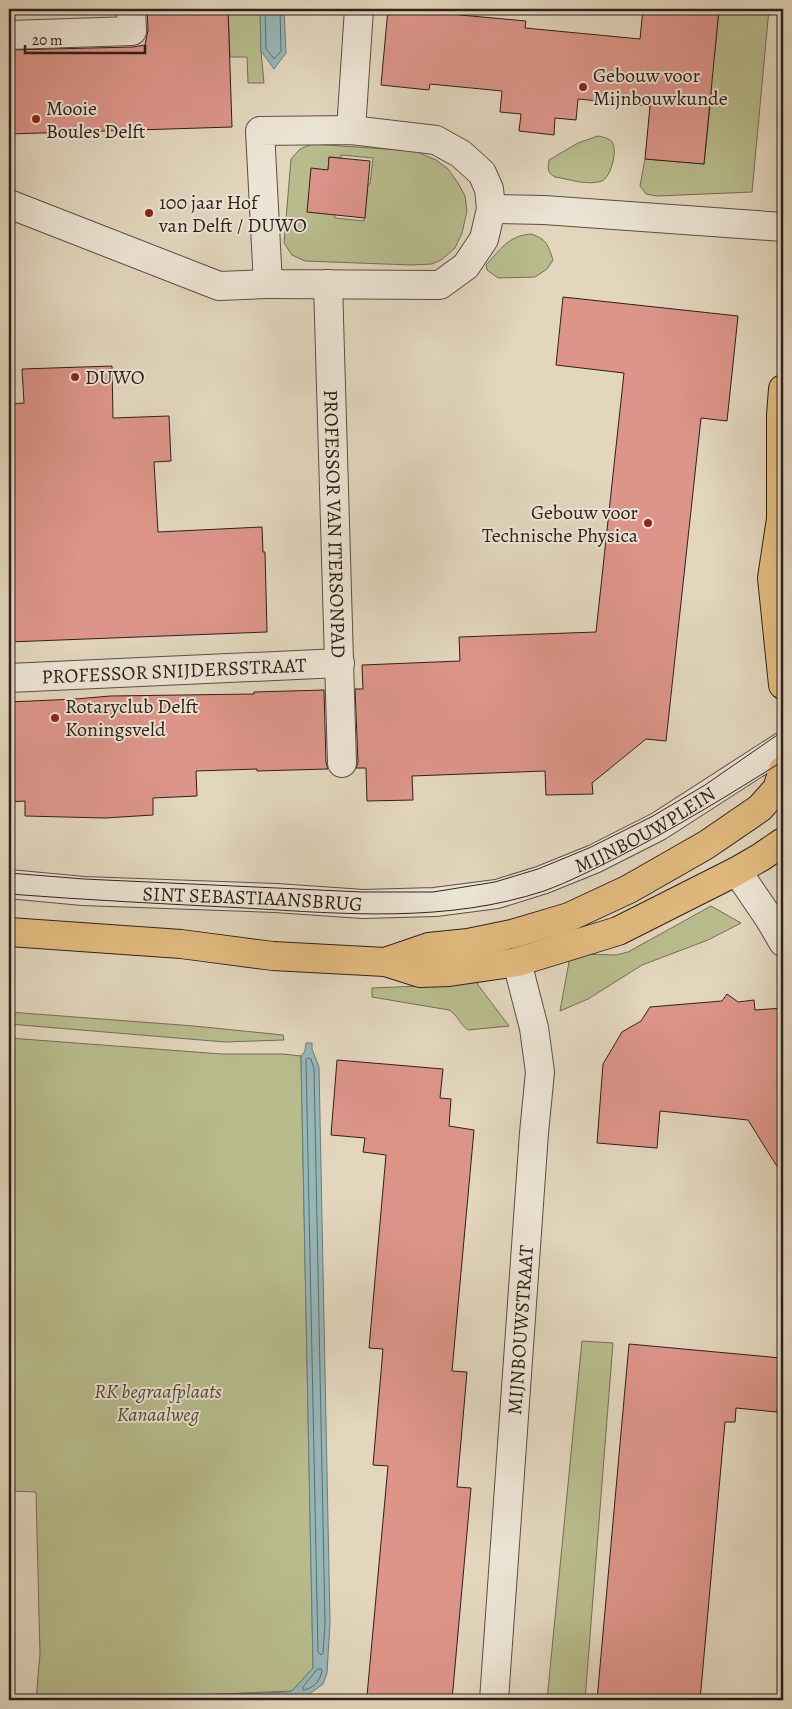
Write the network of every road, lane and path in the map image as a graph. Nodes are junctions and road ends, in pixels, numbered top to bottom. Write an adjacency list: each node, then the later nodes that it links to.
1 (131, 9): 3 (street)
2 (359, 9): 4 (street)
3 (9, 35)
4 (351, 130): 6 (street); 8 (street)
5 (9, 204): 8 (street)
6 (491, 208): 7 (street); 9 (street)
7 (783, 227)
8 (268, 284): 9 (street)
9 (328, 284): 12 (street, PROFESSOR VAN ITERSONPAD)
10 (783, 389): 11 (main road)
11 (782, 522): 14 (main road)
12 (340, 663): 13 (street, PROFESSOR SNIJDERSSTRAAT); 16 (street, PROFESSOR VAN ITERSONPAD)
13 (9, 678)
14 (783, 685)
15 (783, 746): 23 (street, MIJNBOUWPLEIN)
16 (342, 763)
17 (783, 770): 19 (main road)
18 (783, 795): 19 (street, MIJNBOUWPLEIN)
19 (760, 808): 26 (main road, MIJNBOUWPLEIN)
20 (783, 842): 21 (main road)
21 (737, 871): 25 (street); 27 (main road)
22 (9, 884): 23 (street, SINT SEBASTIAANSBRUG)
23 (497, 894)
24 (9, 932): 26 (main road)
25 (783, 942)
26 (385, 962): 27 (main road)
27 (517, 962): 28 (street, MIJNBOUWSTRAAT)
28 (494, 1700)

